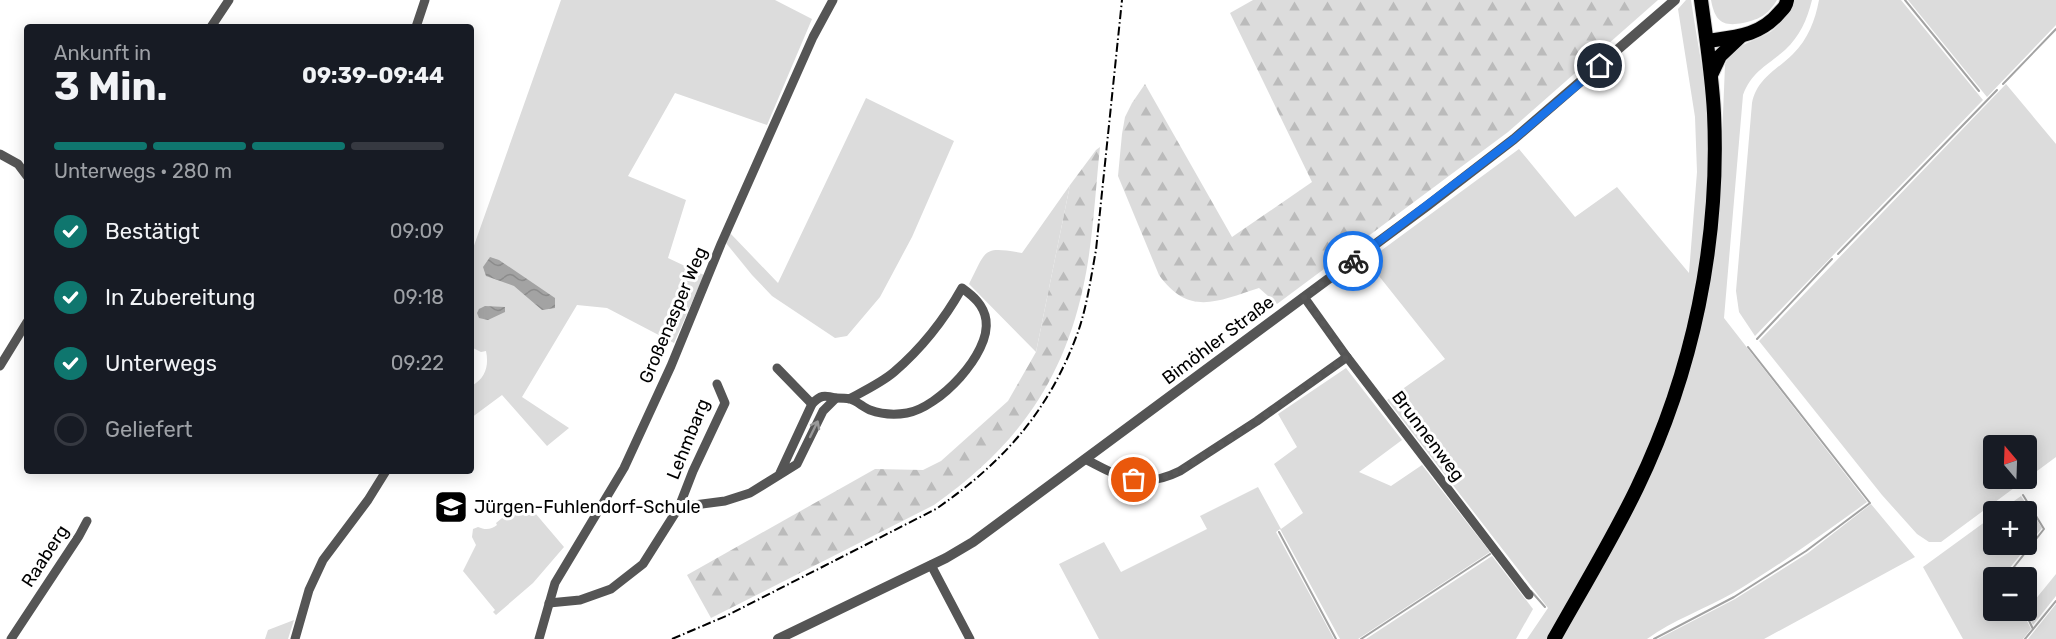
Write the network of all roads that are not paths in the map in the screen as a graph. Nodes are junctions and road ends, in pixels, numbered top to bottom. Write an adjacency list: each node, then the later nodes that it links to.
1 (229, 0): 7 (street)
2 (425, 0): 8 (street)
3 (833, 0): 30 (street, Großenasper Weg)
4 (1675, 0): 14 (street, Bimöhler Straße)
5 (1701, 0): 10 (main road)
6 (1787, 0): 9 (main road)
7 (213, 24)
8 (417, 24)
9 (1741, 36): 10 (main road); 11 (main road)
10 (1707, 41): 11 (main road)
11 (1711, 75): 36 (main road)
12 (0, 154): 13 (street)
13 (24, 172)
14 (1304, 297): 16 (street, Brunnenweg); 23 (street, Bimöhler Straße)
15 (24, 327): 17 (street)
16 (1347, 357): 23 (street); 29 (street, Brunnenweg)
17 (0, 366)
18 (777, 368): 22 (street)
19 (717, 384): 26 (street, Lehmbarg)
20 (836, 398): 21 (street); 22 (street); 24 (street, Lehmbarg, one-way to 20)
21 (849, 399): 21 (street)
22 (812, 404): 24 (street)
23 (1085, 459): 28 (street, Bimöhler Straße)
24 (780, 473): 26 (street, Lehmbarg)
25 (384, 474): 32 (street)
26 (679, 507): 30 (street, Lehmbarg)
27 (87, 521): 31 (street, Raaberg)
28 (931, 566): 34 (street, Bimöhler Straße); 35 (street)
29 (1529, 595)
30 (549, 603): 33 (street, Großenasper Weg)
31 (10, 639)
32 (295, 639)
33 (539, 639)
34 (778, 639)
35 (970, 639)
36 (1554, 639)

